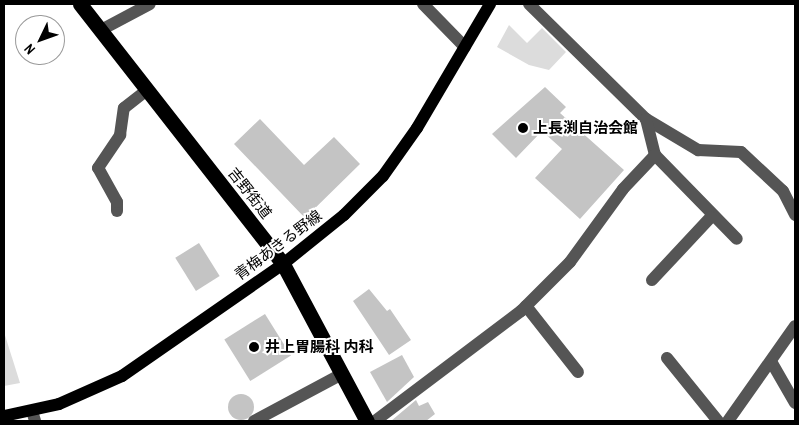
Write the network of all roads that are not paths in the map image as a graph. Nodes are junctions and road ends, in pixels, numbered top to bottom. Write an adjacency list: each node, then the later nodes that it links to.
1 (80, 4): 6 (highway, 吉野街道)
2 (150, 4): 6 (street)
3 (423, 4): 7 (street)
4 (490, 4): 7 (main road, 青梅あきる野線)
5 (530, 4): 9 (street)
6 (101, 30): 8 (highway, 吉野街道)
7 (465, 46): 15 (main road, 青梅あきる野線)
8 (146, 90): 11 (street); 15 (highway, 吉野街道)
9 (646, 119): 10 (street); 12 (street)
10 (655, 155): 13 (street); 17 (street)
11 (117, 211)
12 (795, 215)
13 (711, 217): 14 (street); 16 (street)
14 (737, 239)
15 (283, 264): 22 (highway, 吉野街道); 25 (main road, 青梅あきる野線)
16 (652, 280)
17 (526, 306): 21 (street); 28 (street)
18 (795, 326): 20 (street)
19 (667, 358): 29 (street)
20 (772, 363): 23 (street); 30 (street)
21 (578, 372)
22 (342, 374): 26 (street); 27 (highway, 吉野街道)
23 (795, 403)
24 (4, 416): 25 (main road, 青梅あきる野線)
25 (34, 416)
26 (254, 421)
27 (367, 421)
28 (375, 421)
29 (718, 421)
30 (728, 421)

